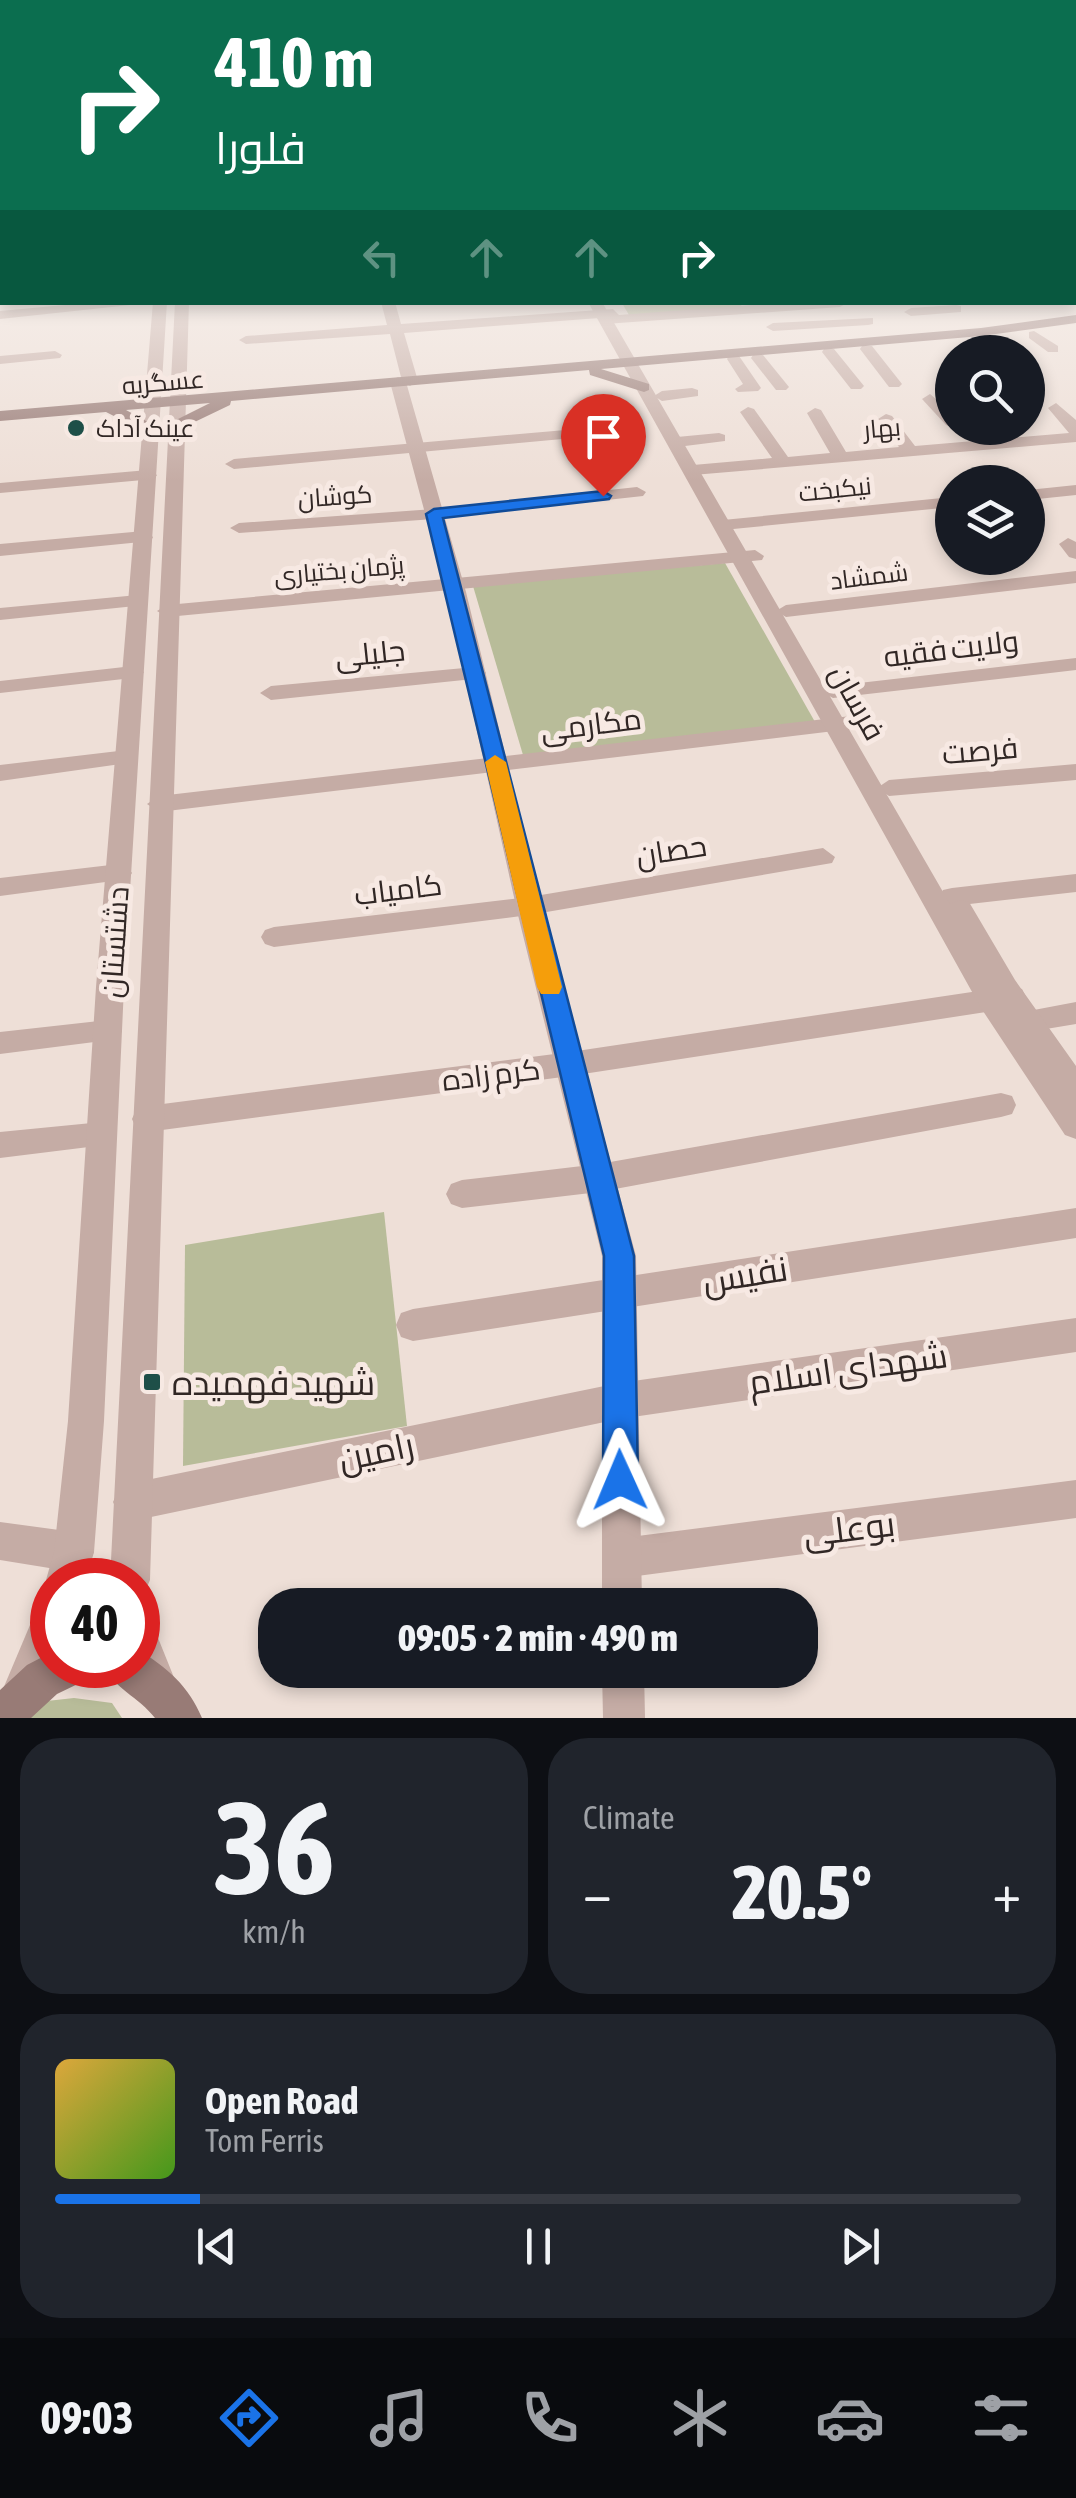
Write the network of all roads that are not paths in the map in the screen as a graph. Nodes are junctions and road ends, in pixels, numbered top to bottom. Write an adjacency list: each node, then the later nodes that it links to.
1 (161, 321): 38 (street, دشتستان)
2 (179, 321): 38 (street, دشتستان)
3 (393, 321): 12 (street)
4 (498, 321): 12 (street)
5 (612, 321): 26 (street, فرسان)
6 (767, 321): 10 (street)
7 (865, 321): 10 (street)
8 (969, 321): 13 (street)
9 (1060, 321): 13 (main road, عسگریه)
10 (772, 327): 20 (street)
11 (1076, 328): 14 (main road, عسگریه)
12 (395, 330): 15 (street); 28 (street)
13 (981, 332): 20 (main road, عسگریه)
14 (1034, 335)
15 (246, 340)
16 (935, 343): 18 (main road, عسگریه)
17 (1045, 343): 19 (street)
18 (867, 349): 21 (main road, عسگریه); 30 (street)
19 (1053, 349)
20 (785, 352): 21 (main road, عسگریه); 23 (main road, عسگریه); 26 (main road, عسگریه); 29 (street)
21 (829, 352): 31 (street)
22 (55, 355): 25 (street)
23 (758, 358): 24 (main road, عسگریه); 32 (street)
24 (734, 359): 26 (main road, عسگریه); 33 (street)
25 (0, 360)
26 (637, 362): 27 (main road, عسگریه); 34 (street, فرسان)
27 (571, 367): 28 (main road, عسگریه); 34 (main road)
28 (404, 381): 36 (main road, عسگریه); 52 (street)
29 (798, 381)
30 (894, 384)
31 (856, 386)
32 (781, 387)
33 (743, 389)
34 (653, 392): 35 (street); 50 (street, فرسان)
35 (692, 393)
36 (230, 398): 38 (main road); 38 (main road, عسگریه)
37 (930, 399): 39 (street)
38 (167, 404): 40 (main road, عسگریه); 40 (main road); 58 (street, دشتستان); 74 (street, دشتستان)
39 (935, 404)
40 (110, 408): 44 (main road, عسگریه)
41 (1056, 408): 47 (street)
42 (748, 412): 55 (street)
43 (815, 413): 54 (street)
44 (0, 416)
45 (886, 419): 53 (street)
46 (600, 432): 52 (street)
47 (1076, 433): 49 (street, بهار)
48 (719, 438): 50 (street)
49 (1045, 438)
50 (682, 441): 57 (street, فرسان)
51 (974, 445): 53 (street, بهار)
52 (415, 449): 56 (street); 64 (street)
53 (910, 450): 54 (street, بهار)
54 (840, 456): 55 (street, بهار)
55 (784, 462): 57 (street, بهار)
56 (234, 464)
57 (699, 469): 65 (street, فرسان)
58 (148, 475): 59 (street); 67 (street, دشتستان)
59 (0, 488)
60 (1076, 490): 62 (street)
61 (637, 492): 64 (street, کوشان)
62 (1045, 493)
63 (935, 504): 65 (street, نیکبخت)
64 (434, 514): 66 (street, کوشان); 71 (street)
65 (730, 524): 69 (street, فرسان)
66 (239, 528)
67 (144, 538): 68 (street); 72 (street, دشتستان)
68 (0, 550)
69 (748, 557): 71 (street, پژمان بختیاری); 73 (street, فرسان); 82 (street, فرسان)
70 (1076, 577): 73 (street, شمشاد)
71 (454, 585): 74 (street, پژمان بختیاری); 78 (street)
72 (138, 601): 75 (street); 77 (street, دشتستان)
73 (786, 610): 80 (street, فرسان)
74 (167, 611): 88 (street, دشتستان)
75 (0, 614)
76 (1076, 664): 80 (street, ولایت فقیه)
77 (133, 672): 79 (street); 83 (street, دشتستان)
78 (474, 673): 81 (street, جلیلی); 84 (street)
79 (0, 687)
80 (833, 692): 82 (street, فرسان)
81 (272, 693)
82 (844, 724): 84 (street, مکارمی); 87 (street, فرسان); 97 (street, فرسان)
83 (127, 757): 86 (street); 90 (street, دشتستان)
84 (496, 766): 88 (street, مکارمی); 95 (street)
85 (1076, 772): 87 (street, فرصت)
86 (0, 773)
87 (889, 788): 94 (street, فرسان)
88 (159, 804): 92 (street, دشتستان)
89 (822, 858): 95 (street, حصان)
90 (118, 883): 92 (street); 93 (street); 99 (street, دشتستان)
91 (1076, 883): 94 (street)
92 (156, 886): 104 (street, دشتستان)
93 (0, 887)
94 (952, 896): 97 (street, فرسان)
95 (529, 906): 96 (street, کامیاب); 101 (street)
96 (274, 937)
97 (1010, 1006): 98 (street, کرم زاده); 101 (street, کرم زاده); 102 (street, فرسان); 105 (street, فرسان)
98 (1076, 1013)
99 (108, 1031): 100 (street); 106 (street, دشتستان)
100 (0, 1043)
101 (570, 1064): 104 (street, کرم زاده); 108 (street)
102 (1076, 1090)
103 (1001, 1104): 108 (street)
104 (147, 1118): 116 (street, دشتستان)
105 (1076, 1126)
106 (102, 1135): 107 (street); 119 (street, دشتستان)
107 (0, 1145)
108 (599, 1178): 109 (street); 111 (street)
109 (462, 1194)
110 (1076, 1223): 111 (street, نفیس)
111 (618, 1294): 112 (street, نفیس); 114 (street)
112 (413, 1325)
113 (1076, 1334): 114 (street, شهدای اسلام)
114 (619, 1401): 116 (street, رامین); 121 (street)
115 (1076, 1499): 121 (street, بوعلی)
116 (132, 1502): 120 (street, دشتستان)
117 (0, 1541): 118 (street)
118 (48, 1558)
119 (71, 1558)
120 (131, 1558)
121 (622, 1558): 122 (street)
122 (622, 1588)
123 (30, 1669): 127 (street)
124 (34, 1688): 127 (main road)
125 (152, 1688): 128 (main road)
126 (623, 1688): 129 (street)
127 (13, 1706)
128 (181, 1718)
129 (624, 1718)

